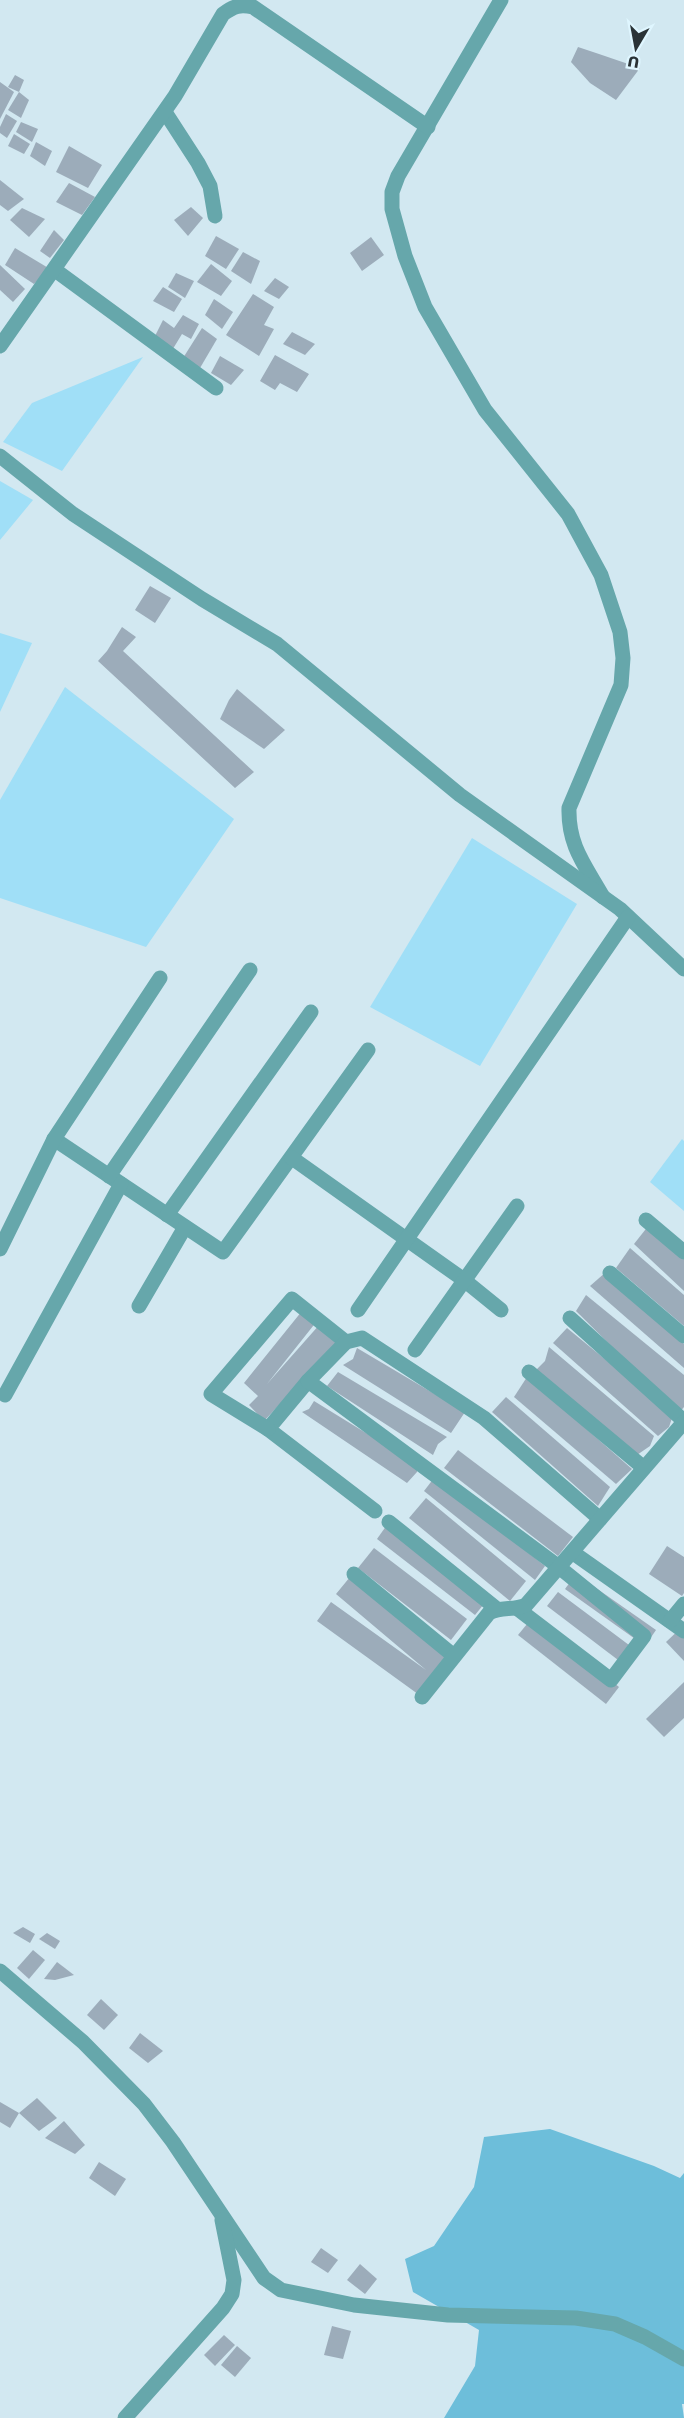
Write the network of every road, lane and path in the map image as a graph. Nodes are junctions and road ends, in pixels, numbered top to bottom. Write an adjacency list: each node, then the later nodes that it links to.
1 (501, 0): 3 (street)
2 (165, 112): 3 (street); 4 (street); 5 (street)
3 (428, 127): 9 (street)
4 (215, 216)
5 (55, 270): 6 (street); 7 (street)
6 (0, 346)
7 (216, 388)
8 (0, 456): 9 (street)
9 (603, 897): 10 (street)
10 (628, 916): 11 (street); 23 (street)
11 (684, 969)
12 (250, 970): 18 (street)
13 (160, 978): 16 (street)
14 (310, 1012): 20 (street)
15 (368, 1050): 17 (street)
16 (54, 1139): 18 (street); 24 (street)
17 (292, 1158): 22 (street); 23 (street)
18 (115, 1180): 20 (street); 37 (street)
19 (518, 1206): 27 (street)
20 (167, 1215): 22 (street)
21 (646, 1220): 25 (street)
22 (185, 1227): 28 (street)
23 (407, 1239): 27 (street); 29 (street)
24 (0, 1249)
25 (684, 1252)
26 (610, 1274): 32 (street)
27 (464, 1280): 30 (street); 34 (street)
28 (139, 1306)
29 (358, 1310)
30 (501, 1310)
31 (570, 1318): 38 (street)
32 (684, 1335)
33 (346, 1342): 36 (street); 39 (street); 42 (street)
34 (415, 1350)
35 (529, 1372): 40 (street)
36 (308, 1381): 39 (street); 45 (street)
37 (5, 1395)
38 (684, 1422): 40 (street)
39 (268, 1429): 41 (street)
40 (644, 1468): 42 (street)
41 (375, 1511)
42 (600, 1519): 44 (street)
43 (389, 1522): 48 (street)
44 (572, 1552): 45 (street); 50 (street)
45 (562, 1570): 49 (street); 49 (street)
46 (354, 1574): 52 (street)
47 (684, 1604): 50 (street)
48 (497, 1609): 49 (street); 52 (street)
49 (518, 1609)
50 (670, 1621): 51 (street)
51 (684, 1630)
52 (454, 1656): 53 (street)
53 (422, 1697)
54 (0, 1971): 55 (street)
55 (221, 2217): 56 (street); 57 (street)
56 (684, 2359)
57 (125, 2418)

